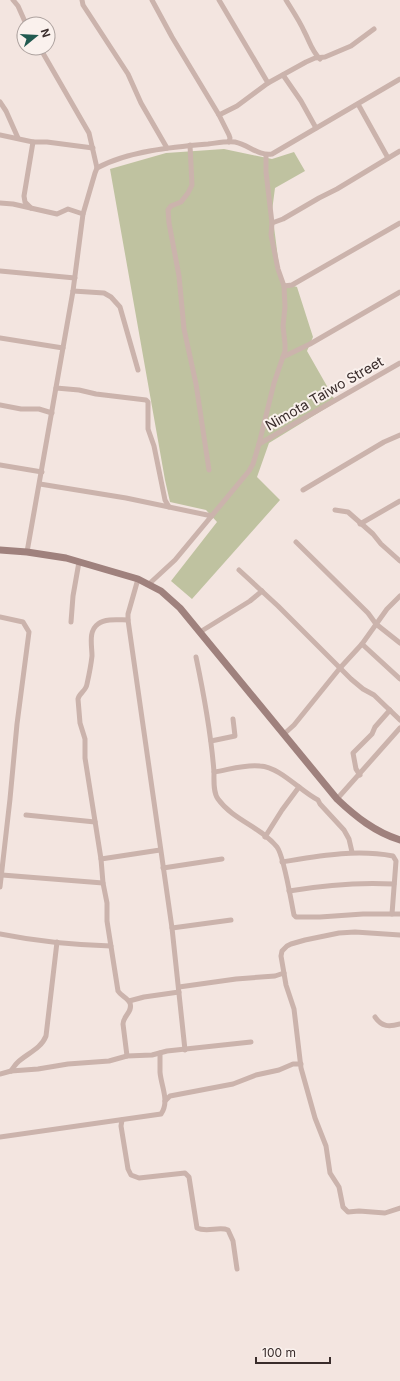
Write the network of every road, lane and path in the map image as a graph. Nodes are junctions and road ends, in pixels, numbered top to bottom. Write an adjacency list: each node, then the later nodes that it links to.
1 (12, 0): 6 (street)
2 (82, 0): 23 (street)
3 (152, 0): 15 (street)
4 (219, 0): 12 (street)
5 (286, 0): 9 (street)
6 (22, 16)
7 (374, 29): 9 (street)
8 (45, 56): 22 (street)
9 (320, 59): 10 (street)
10 (283, 75): 12 (street); 16 (street)
11 (400, 79): 14 (street)
12 (268, 83): 15 (street)
13 (0, 102): 18 (street)
14 (358, 104): 16 (street); 26 (street)
15 (219, 115): 20 (street)
16 (316, 128): 25 (street)
17 (0, 135): 18 (street)
18 (18, 138): 19 (street)
19 (33, 142): 22 (street); 29 (street)
20 (229, 142): 21 (street); 25 (street)
21 (190, 145): 23 (street); 49 (street)
22 (93, 148): 27 (street)
23 (167, 148): 27 (street)
24 (400, 151): 26 (street)
25 (266, 155): 31 (street)
26 (388, 158): 31 (street)
27 (97, 168): 30 (street)
28 (0, 203): 29 (street)
29 (31, 208): 30 (street)
30 (84, 214): 34 (street)
31 (272, 223): 35 (street)
32 (400, 223): 35 (street)
33 (0, 270): 34 (street)
34 (75, 278): 36 (street)
35 (284, 286): 40 (street)
36 (73, 291): 39 (street); 42 (street)
37 (400, 292): 40 (street)
38 (0, 338): 39 (street)
39 (63, 348): 43 (street)
40 (283, 357): 47 (street)
41 (400, 363): 47 (street, Nimota Taiwo Street)
42 (138, 370)
43 (56, 388): 45 (street); 54 (street)
44 (0, 405): 45 (street)
45 (52, 413): 50 (street)
46 (400, 435): 52 (street)
47 (259, 444): 56 (street)
48 (0, 465): 50 (street)
49 (209, 470)
50 (42, 472): 51 (street)
51 (40, 484): 54 (street); 60 (street)
52 (303, 490)
53 (400, 501): 57 (street)
54 (169, 507): 56 (street)
55 (335, 510): 57 (street)
56 (212, 516): 65 (street)
57 (360, 524): 61 (street)
58 (296, 542): 71 (street)
59 (0, 550): 60 (main road)
60 (27, 552): 62 (main road)
61 (400, 561)
62 (79, 562): 64 (main road); 70 (street)
63 (239, 570): 66 (street)
64 (138, 579): 65 (main road); 69 (street)
65 (150, 584): 72 (main road)
66 (262, 591): 72 (street); 76 (street)
67 (399, 600): 71 (street)
68 (0, 617): 98 (street)
69 (128, 620): 89 (street); 92 (street)
70 (71, 622)
71 (376, 624): 73 (street); 74 (street)
72 (200, 632): 82 (main road)
73 (400, 643)
74 (362, 644): 76 (street); 77 (street)
75 (196, 657): 83 (street)
76 (340, 668): 78 (street); 82 (street)
77 (400, 680)
78 (390, 710): 80 (street); 85 (street)
79 (233, 719): 83 (street)
80 (400, 720)
81 (400, 728): 85 (street)
82 (284, 734): 87 (main road)
83 (211, 741): 84 (street)
84 (214, 772): 86 (street); 90 (street)
85 (360, 775): 87 (street)
86 (299, 787): 90 (street); 93 (street)
87 (338, 798): 91 (main road)
88 (26, 815): 89 (street)
89 (95, 822): 94 (street)
90 (265, 837): 96 (street)
91 (400, 840)
92 (160, 850): 94 (street); 97 (street)
93 (352, 852): 96 (street); 100 (street)
94 (101, 859): 99 (street)
95 (222, 859): 97 (street)
96 (282, 862): 102 (street)
97 (163, 868): 106 (street)
98 (2, 875): 99 (street); 101 (street)
99 (102, 883): 110 (street)
100 (394, 884): 102 (street); 103 (street)
101 (0, 886)
102 (289, 892): 103 (street)
103 (392, 914): 104 (street)
104 (400, 914)
105 (231, 920): 106 (street)
106 (172, 928): 112 (street)
107 (0, 934): 109 (street)
108 (400, 935): 111 (street)
109 (57, 942): 110 (street); 121 (street)
110 (111, 946): 113 (street)
111 (284, 973): 112 (street); 120 (street)
112 (179, 990): 113 (street); 117 (street)
113 (129, 1001): 119 (street)
114 (375, 1017): 115 (street)
115 (400, 1024)
116 (252, 1042): 117 (street)
117 (185, 1050): 118 (street)
118 (160, 1053): 119 (street); 123 (street)
119 (127, 1056): 121 (street)
120 (301, 1064): 124 (street); 128 (street)
121 (11, 1071): 122 (street)
122 (0, 1074)
123 (164, 1092): 124 (street); 125 (street)
124 (170, 1096): 125 (street)
125 (165, 1101): 126 (street)
126 (122, 1120): 127 (street); 129 (street)
127 (0, 1137)
128 (400, 1208)
129 (237, 1269)

